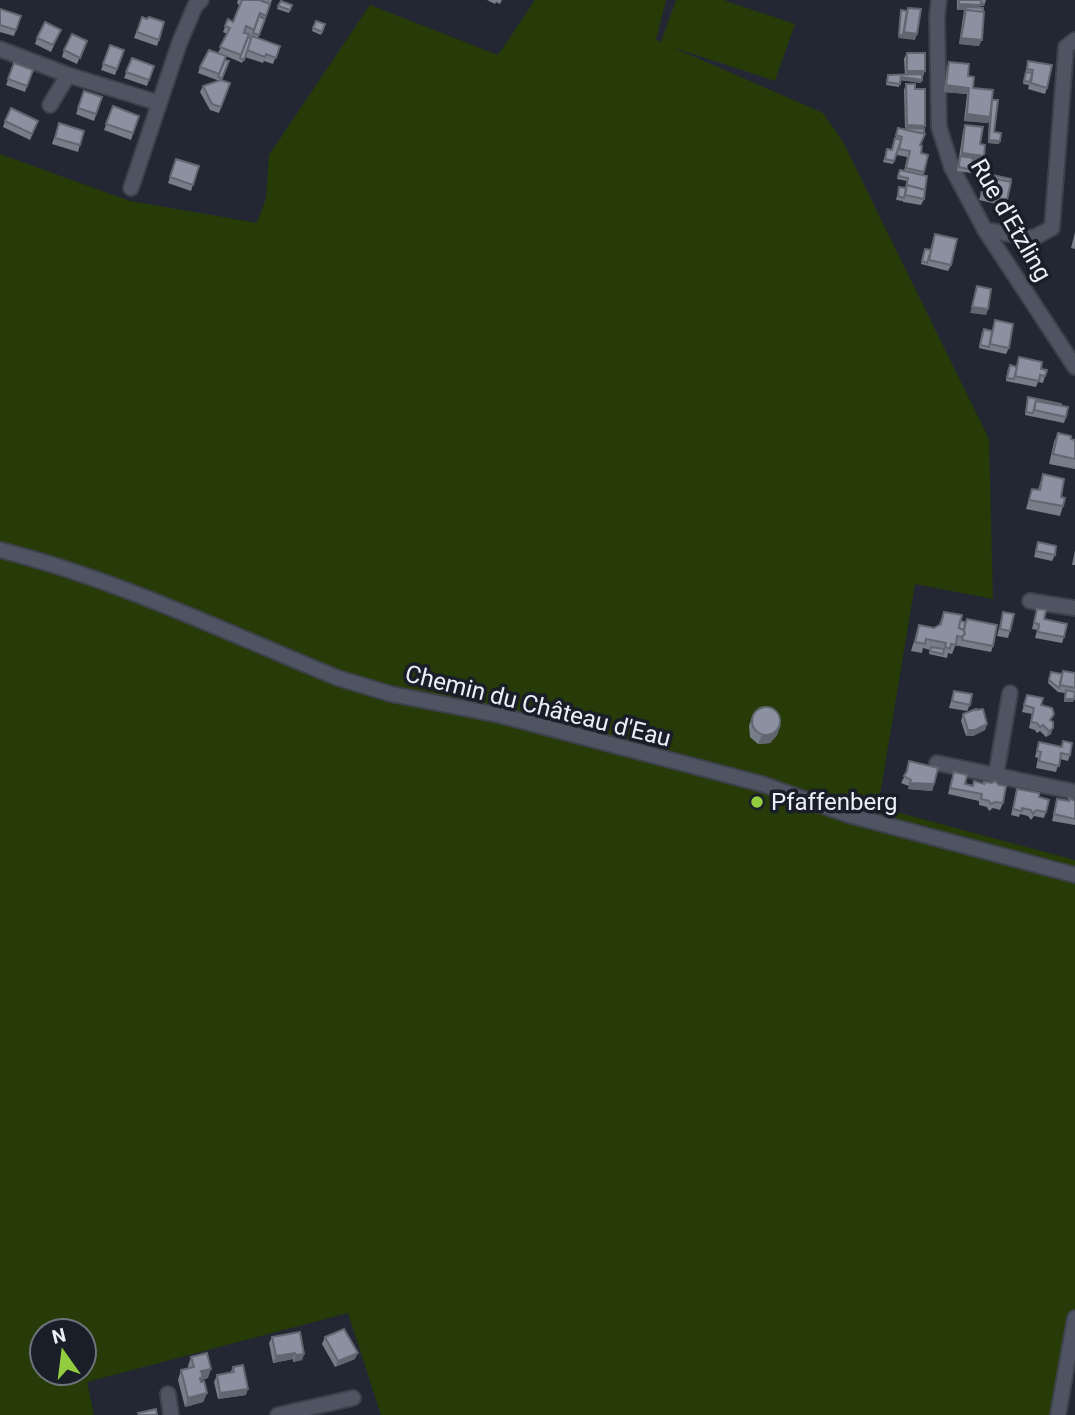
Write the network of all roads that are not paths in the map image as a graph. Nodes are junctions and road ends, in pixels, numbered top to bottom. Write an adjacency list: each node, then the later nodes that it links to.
1 (201, 0): 6 (street)
2 (939, 0): 9 (street, Rue d'Etzling)
3 (1075, 40): 9 (street)
4 (0, 49): 5 (street)
5 (68, 75): 6 (street); 7 (street)
6 (159, 103): 8 (street)
7 (50, 105)
8 (131, 188)
9 (985, 230): 10 (street, Rue d'Etzling)
10 (1075, 367)
11 (0, 550): 18 (street, Chemin du Château d'Eau)
12 (1030, 601): 13 (street)
13 (1075, 608)
14 (1010, 693): 16 (street)
15 (937, 764): 16 (street)
16 (996, 775): 17 (street)
17 (1075, 792)
18 (1075, 875)
19 (1075, 1318): 24 (street)
20 (168, 1394): 22 (street)
21 (353, 1398): 23 (street)
22 (171, 1415)
23 (278, 1415)
24 (1058, 1415)

